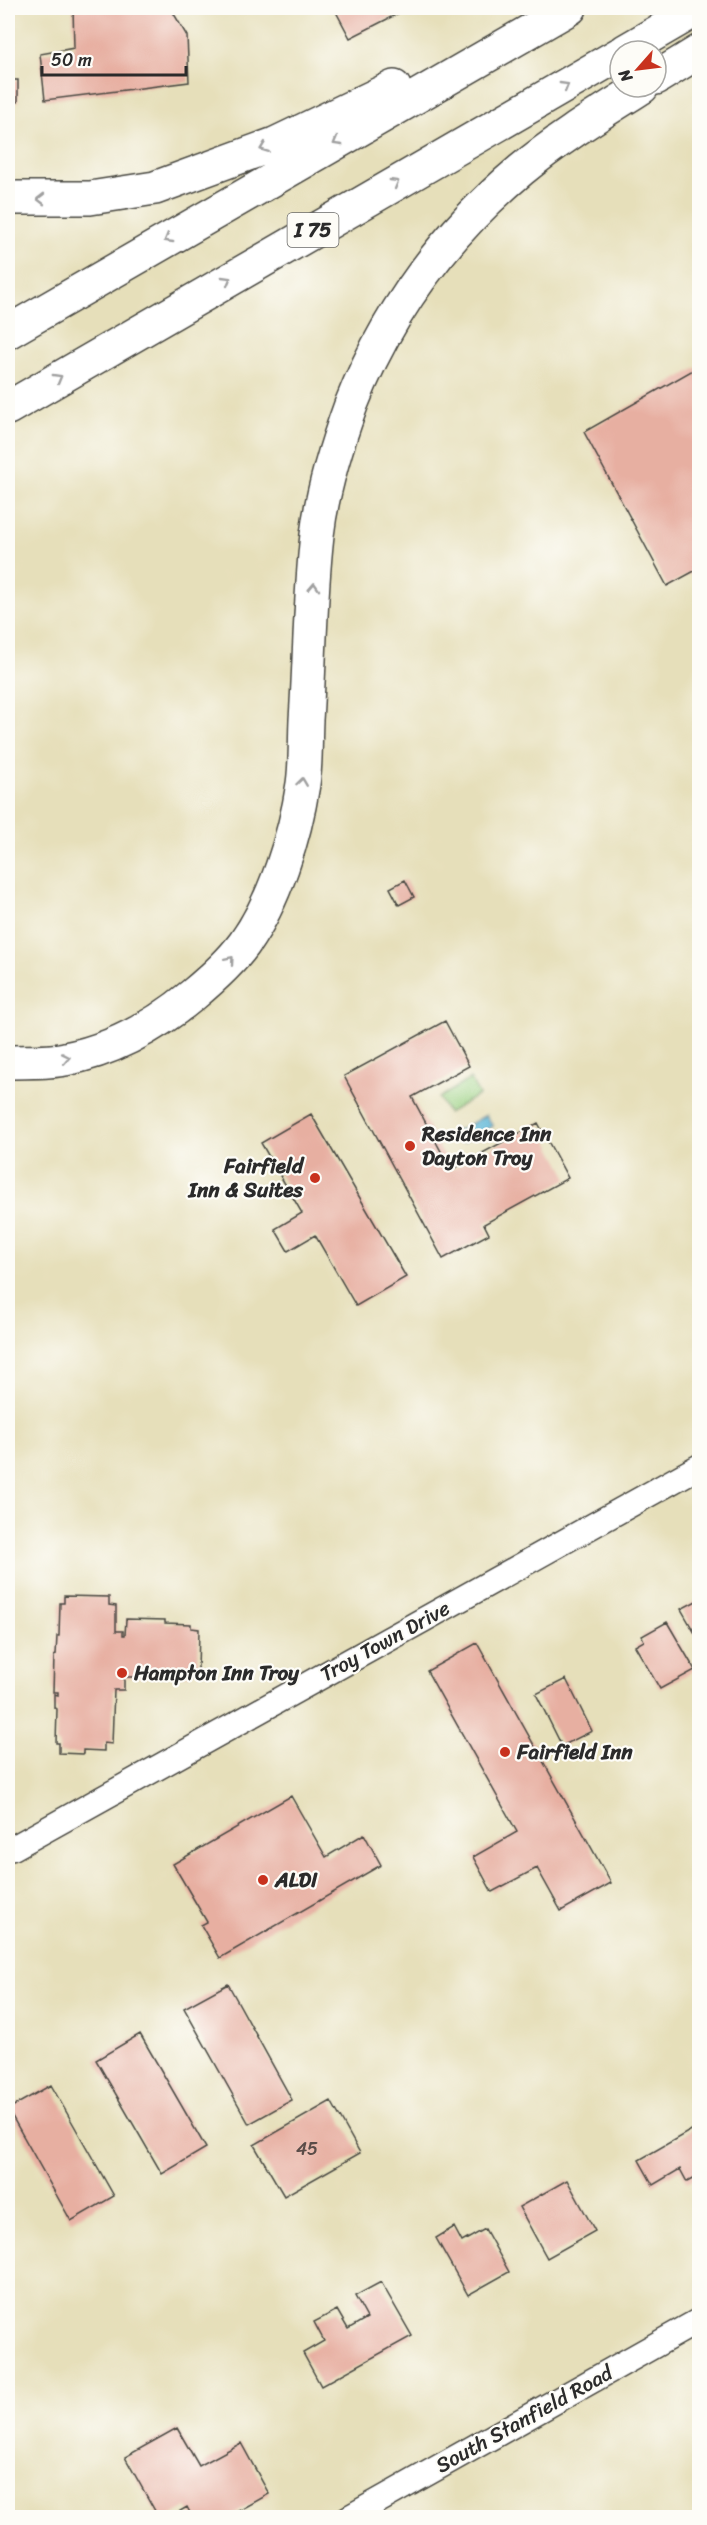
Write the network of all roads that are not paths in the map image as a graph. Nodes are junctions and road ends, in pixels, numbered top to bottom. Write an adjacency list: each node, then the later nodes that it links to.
1 (564, 8): 9 (highway, one-way to 9)
2 (570, 8): 10 (highway, one-way to 10)
3 (699, 8): 4 (highway)
4 (646, 39)
5 (699, 51): 7 (highway)
6 (608, 61): 11 (highway, I 75, one-way to 6)
7 (668, 70)
8 (623, 99): 12 (highway, one-way to 8)
9 (8, 198)
10 (8, 332)
11 (8, 408)
12 (8, 1062)
13 (699, 1466): 14 (street, Troy Town Drive)
14 (8, 1849)
15 (699, 2320): 16 (street, South Stanfield Road)
16 (348, 2517)

